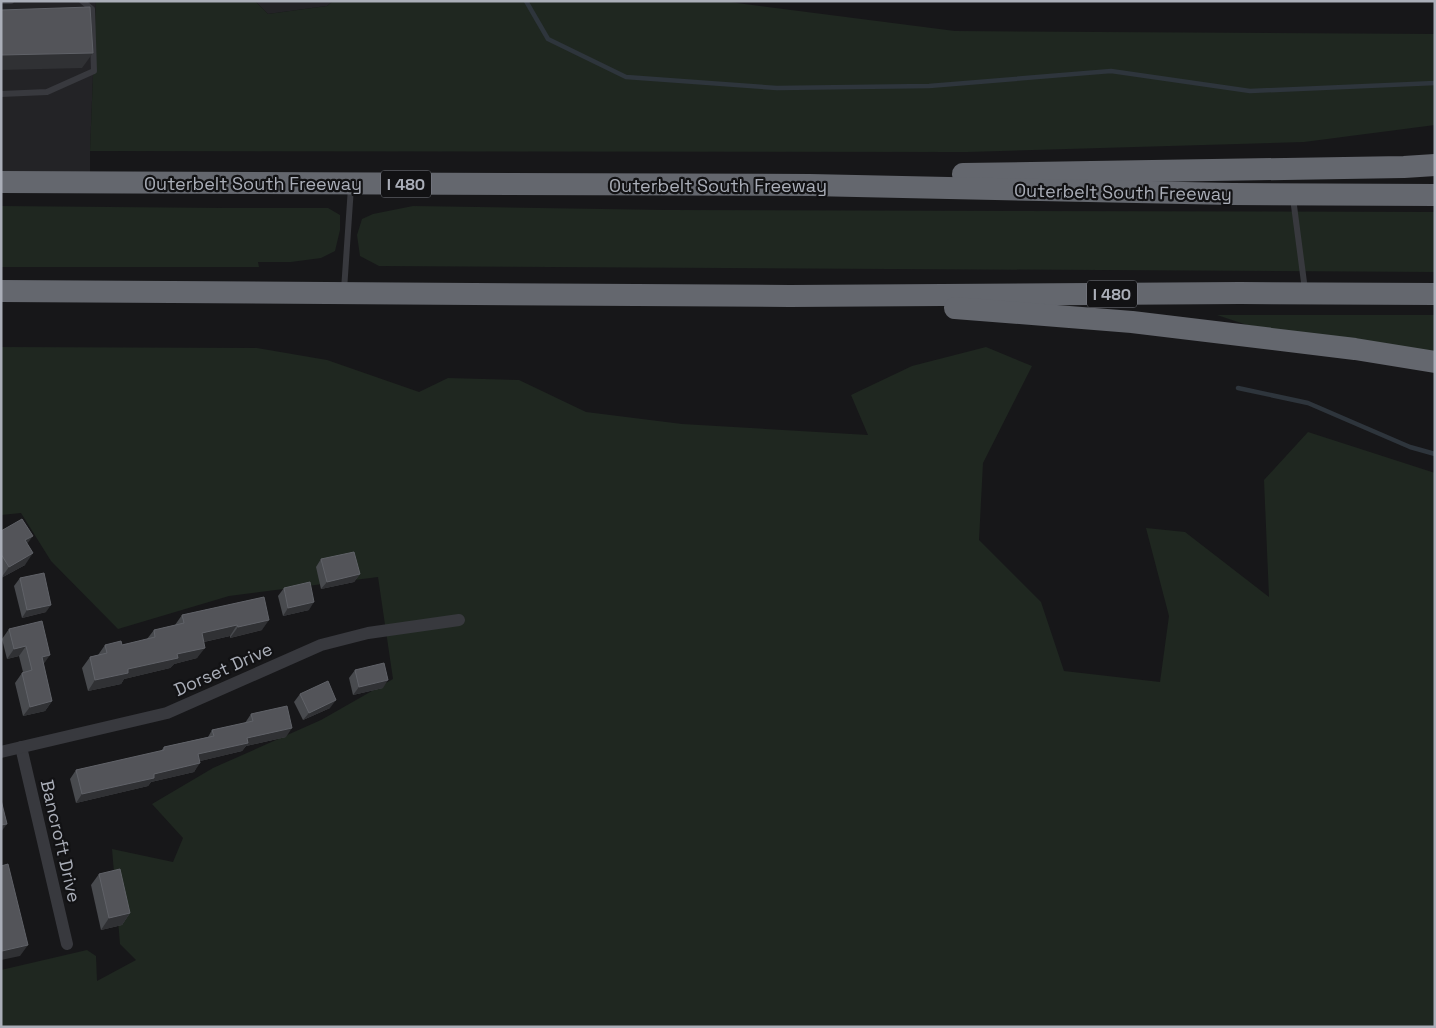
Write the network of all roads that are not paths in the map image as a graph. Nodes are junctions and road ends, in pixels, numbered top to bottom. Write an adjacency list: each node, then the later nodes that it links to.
1 (11, 1): 3 (lane)
2 (82, 1): 4 (lane)
3 (1, 2)
4 (1, 94)
5 (1435, 164): 8 (highway)
6 (1, 182): 7 (highway, Outerbelt South Freeway / I 480)
7 (352, 183): 8 (highway, Outerbelt South Freeway / I 480); 12 (lane)
8 (810, 185): 9 (highway, Outerbelt South Freeway / I 480)
9 (1293, 194): 10 (highway, Outerbelt South Freeway / I 480); 13 (lane)
10 (1435, 195)
11 (1, 291): 12 (highway, I 480)
12 (344, 293): 15 (highway, I 480)
13 (1305, 294): 14 (highway, I 480); 15 (highway, I 480)
14 (1435, 294)
15 (790, 296): 16 (highway)
16 (1281, 340): 17 (highway); 18 (highway)
17 (1435, 362)
18 (1435, 372)
19 (459, 620): 20 (street, Dorset Drive)
20 (22, 747): 21 (street, Dorset Drive); 22 (street, Bancroft Drive)
21 (1, 752)
22 (67, 944)

